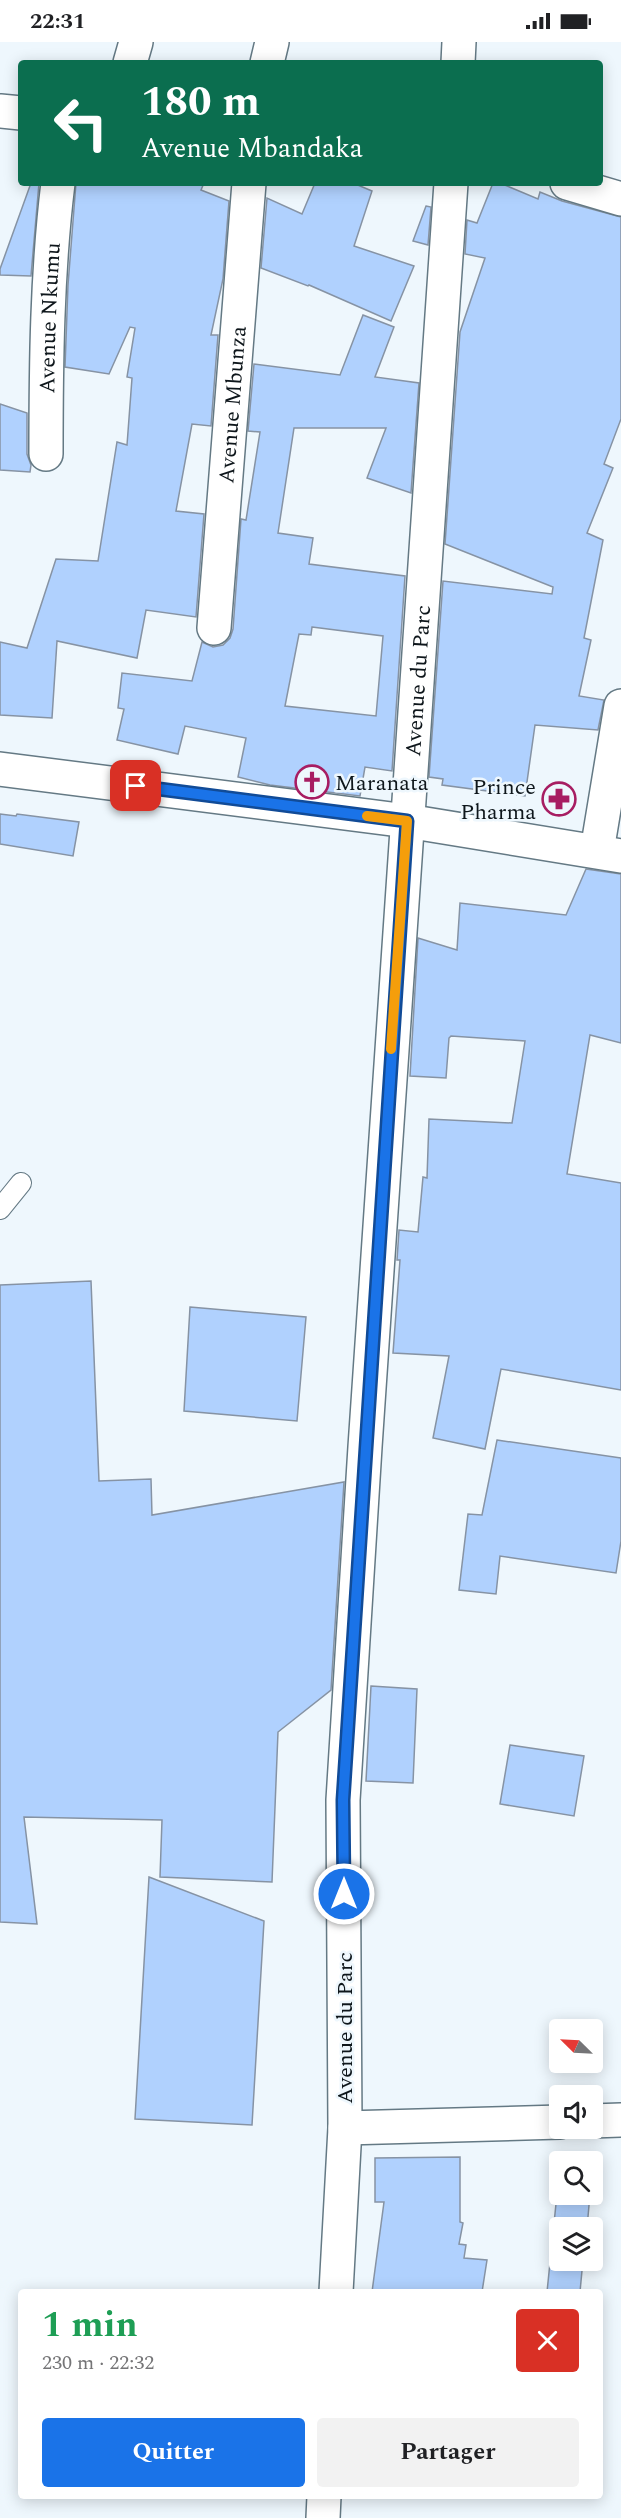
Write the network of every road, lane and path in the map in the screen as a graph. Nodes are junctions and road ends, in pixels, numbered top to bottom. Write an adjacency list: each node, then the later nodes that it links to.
1 (136, 42): 4 (street)
2 (272, 42): 5 (street)
3 (459, 42): 6 (street)
4 (131, 60)
5 (268, 60)
6 (458, 60)
7 (0, 111): 8 (street)
8 (18, 113)
9 (58, 186): 14 (street, Avenue Nkumu)
10 (249, 186): 15 (street, Avenue Mbunza)
11 (451, 186): 18 (street, Avenue du Parc)
12 (577, 186): 13 (street)
13 (621, 199)
14 (46, 454)
15 (214, 628)
16 (621, 706): 19 (street)
17 (0, 769): 18 (street)
18 (407, 821): 19 (street); 25 (street, Avenue du Parc)
19 (609, 854)
20 (21, 1183): 21 (lane)
21 (0, 1209)
22 (621, 2120): 23 (street)
23 (603, 2121)
24 (549, 2122): 25 (street)
25 (345, 2128): 26 (street, Avenue du Parc)
26 (336, 2289)
27 (324, 2499): 28 (street)
28 (323, 2518)

